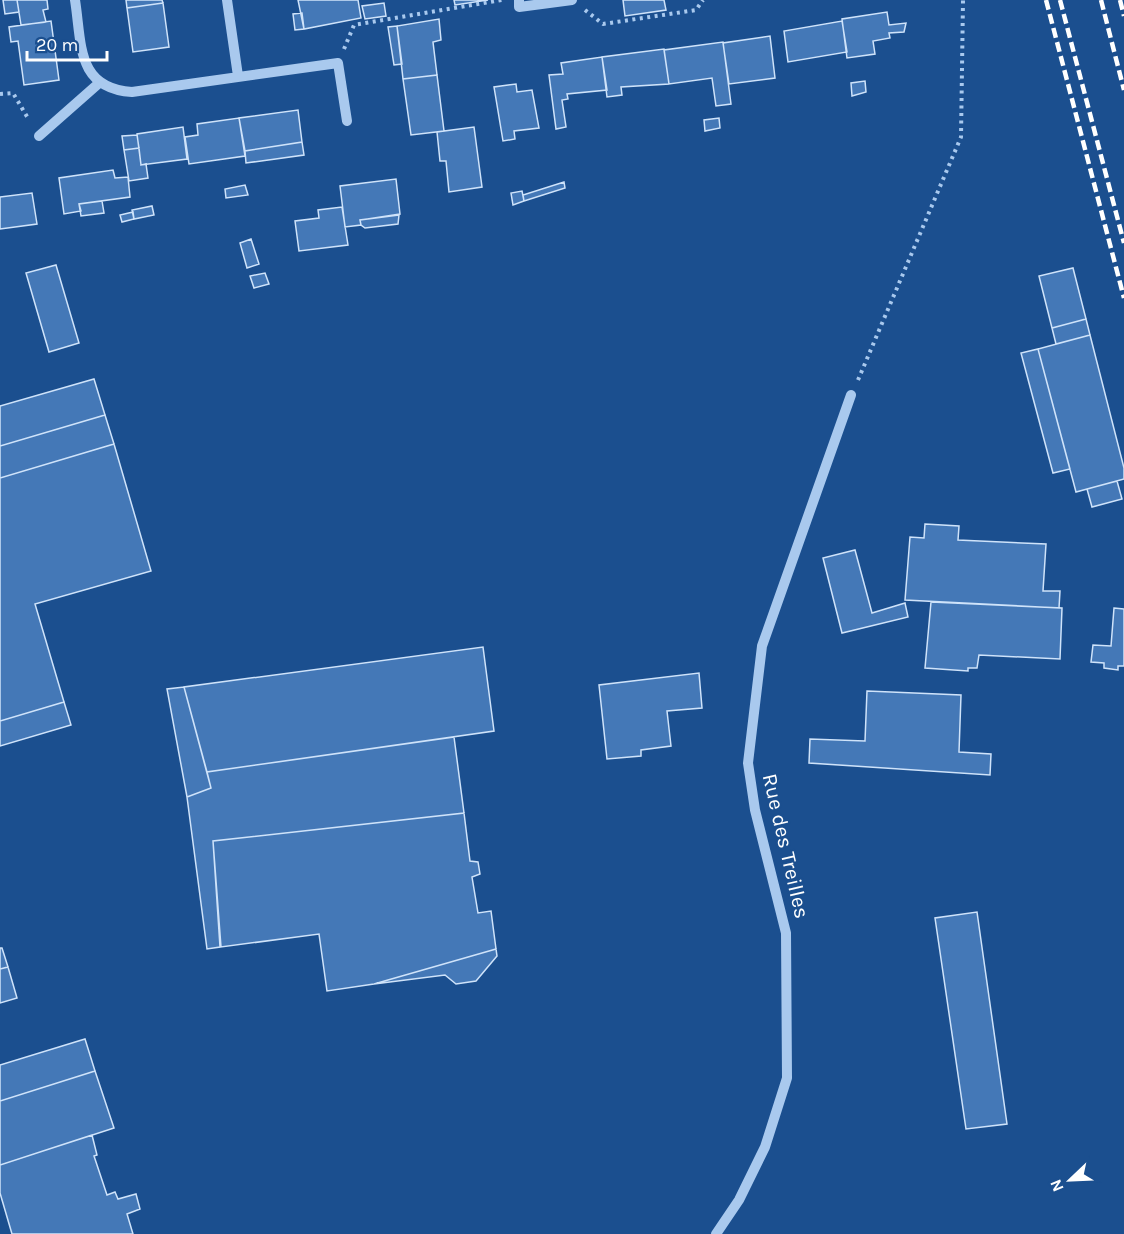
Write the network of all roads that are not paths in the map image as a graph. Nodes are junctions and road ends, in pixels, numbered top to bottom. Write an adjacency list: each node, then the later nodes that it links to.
1 (75, 0): 6 (street)
2 (227, 0): 5 (street)
3 (519, 0): 4 (street)
4 (572, 0)
5 (238, 76): 6 (street); 7 (street)
6 (98, 84): 8 (street)
7 (347, 121)
8 (39, 136)
9 (851, 395): 10 (street, Rue des Treilles)
10 (716, 1234)

